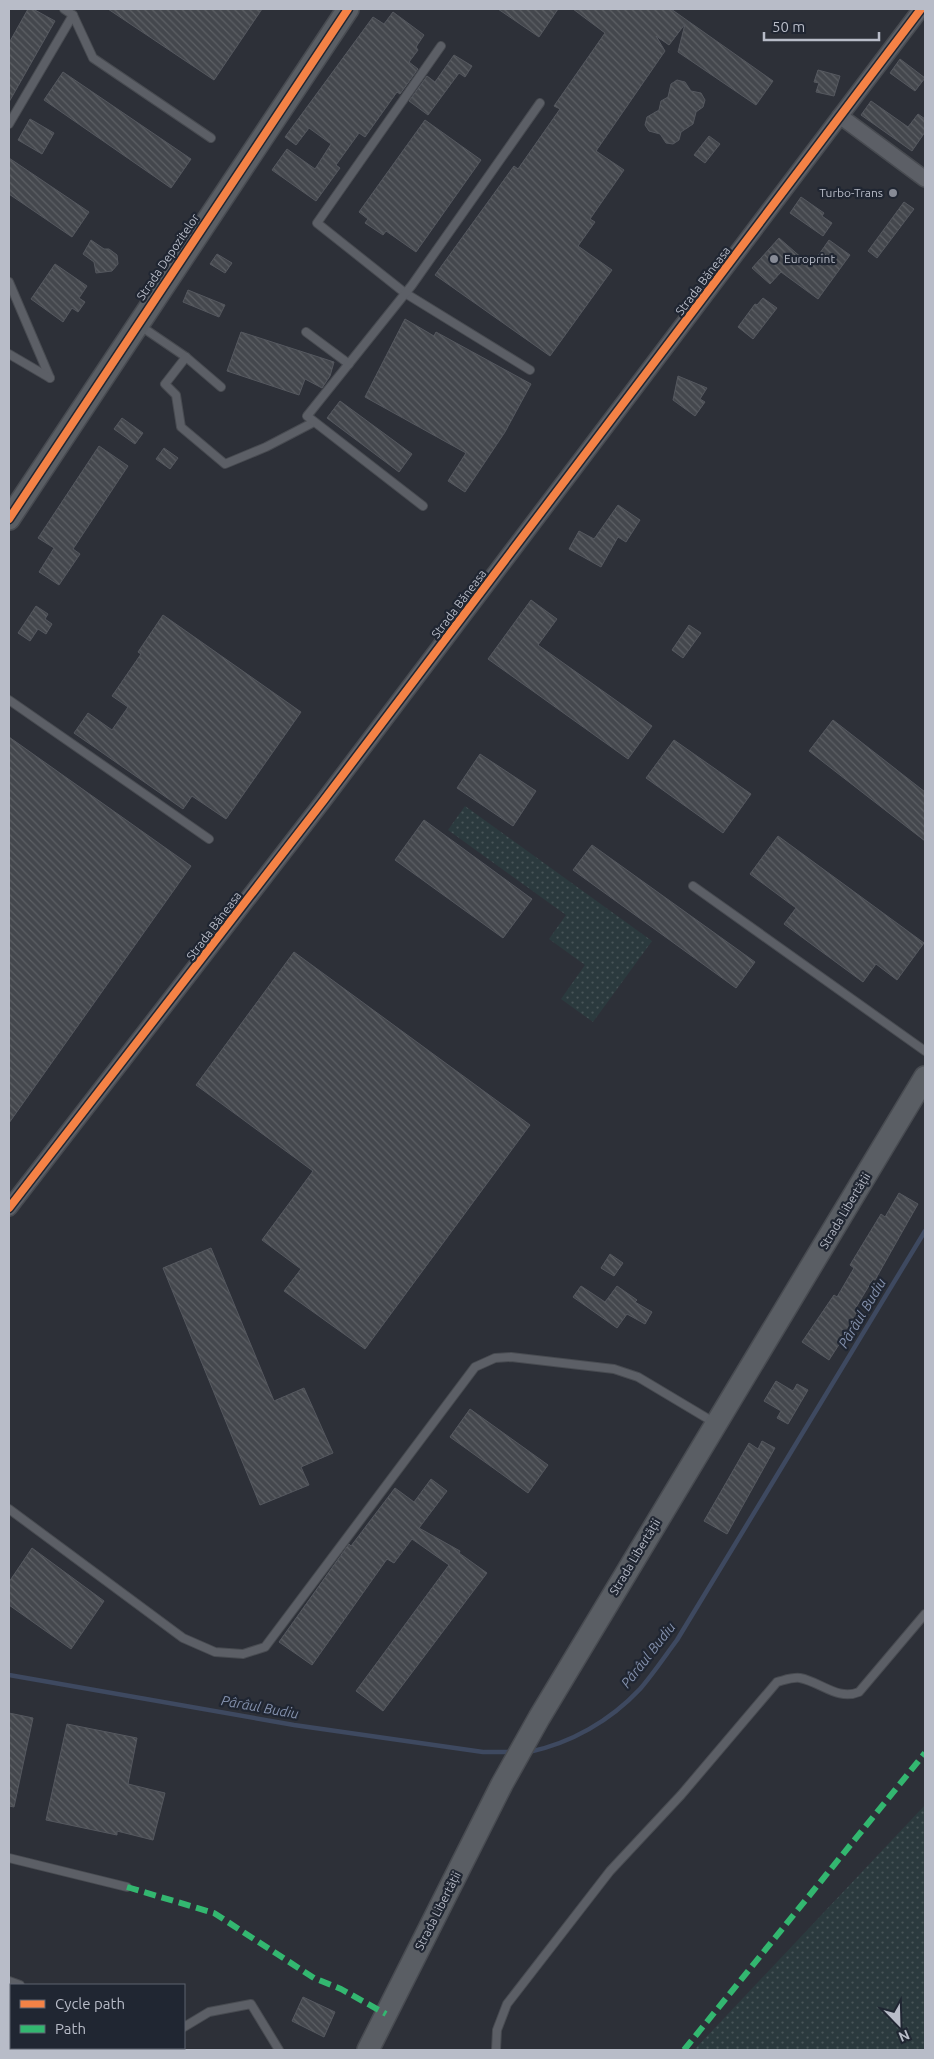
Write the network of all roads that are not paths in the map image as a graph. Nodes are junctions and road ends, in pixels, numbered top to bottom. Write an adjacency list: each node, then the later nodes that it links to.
1 (64, 9): 4 (lane)
2 (348, 9): 13 (main road, Strada Depozitelor)
3 (921, 9): 7 (street, Strada Băneasa)
4 (73, 14): 8 (lane); 9 (lane)
5 (441, 46): 12 (lane)
6 (540, 103): 12 (lane)
7 (840, 116): 10 (street); 28 (street, Strada Băneasa)
8 (9, 124)
9 (211, 138)
10 (925, 179)
11 (9, 282): 15 (lane)
12 (406, 293): 17 (lane); 18 (lane)
13 (138, 324): 16 (lane); 22 (main road, Strada Depozitelor)
14 (306, 332): 17 (lane)
15 (9, 354)
16 (186, 357): 19 (lane); 20 (lane)
17 (349, 364): 20 (lane)
18 (530, 370)
19 (221, 387)
20 (314, 422): 21 (lane)
21 (423, 506)
22 (9, 519)
23 (9, 700): 24 (lane)
24 (209, 839)
25 (693, 886): 26 (lane)
26 (925, 1051)
27 (925, 1077): 29 (main road, Strada Libertății)
28 (9, 1208)
29 (716, 1424): 30 (lane); 36 (main road, Strada Libertății)
30 (9, 1509)
31 (925, 1614): 37 (lane)
32 (9, 1858): 33 (lane)
33 (127, 1887)
34 (185, 2026): 35 (lane)
35 (279, 2050)
36 (368, 2050)
37 (496, 2050)

